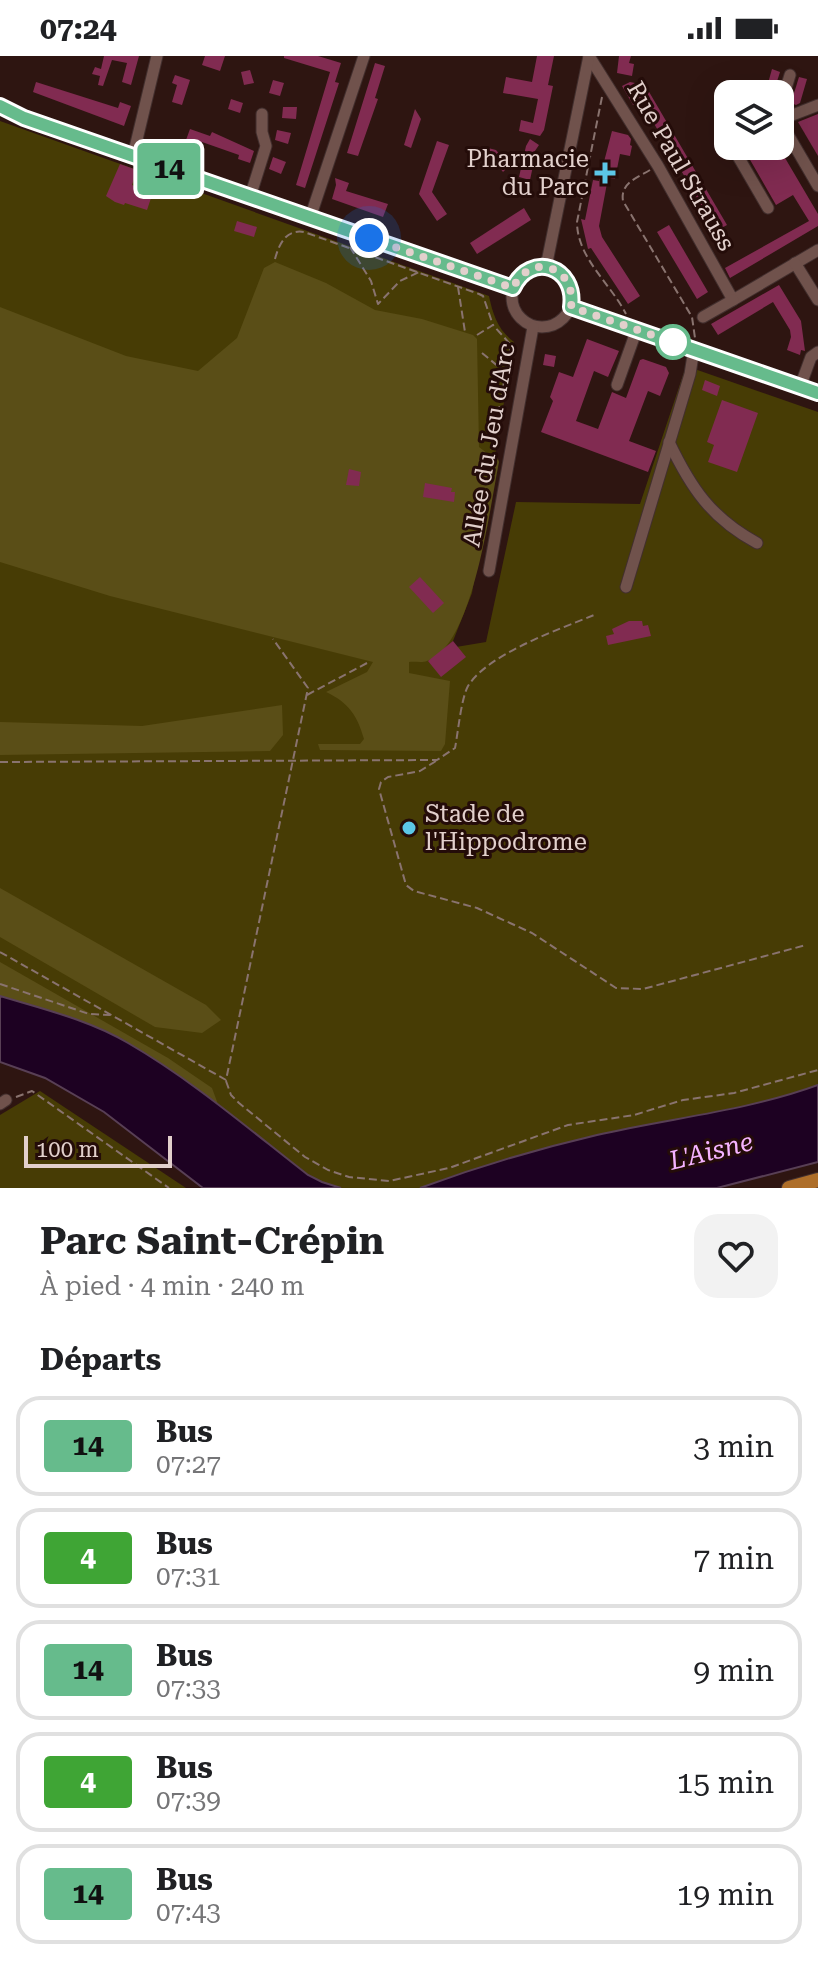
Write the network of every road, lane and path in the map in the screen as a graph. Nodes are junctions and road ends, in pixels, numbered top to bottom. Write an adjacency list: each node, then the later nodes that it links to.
1 (157, 56): 12 (street)
2 (364, 56): 18 (street)
3 (589, 56): 5 (street, Rue Paul Strauss); 23 (street)
4 (790, 75): 6 (street)
5 (606, 80): 14 (street, Rue Paul Strauss); 31 (path)
6 (788, 80)
7 (818, 105): 10 (street)
8 (0, 106): 12 (street)
9 (262, 114): 16 (street)
10 (794, 114)
11 (794, 145): 15 (street)
12 (133, 156): 16 (street)
13 (740, 160): 17 (street)
14 (658, 166): 27 (street, Rue Paul Strauss); 37 (path)
15 (818, 186)
16 (250, 197): 18 (street)
17 (768, 208)
18 (310, 218): 26 (street)
19 (350, 246): 21 (path); 24 (path); 24 (path)
20 (818, 250): 22 (street)
21 (275, 259)
22 (795, 263): 27 (street); 28 (street)
23 (546, 267): 26 (street); 29 (street)
24 (420, 271): 25 (path)
25 (458, 286): 32 (path); 35 (path)
26 (513, 288): 33 (street)
27 (733, 300): 30 (street)
28 (818, 300)
29 (571, 307): 31 (street); 33 (street)
30 (703, 317)
31 (622, 324): 34 (street)
32 (493, 325): 36 (path); 40 (path)
33 (533, 327): 47 (street, Allée du Jeu d'Arc)
34 (637, 329): 37 (street); 41 (street)
35 (465, 332)
36 (477, 335)
37 (694, 349): 42 (street); 44 (street)
38 (818, 352): 42 (street)
39 (482, 353): 40 (path)
40 (506, 373): 45 (path)
41 (617, 385)
42 (800, 387): 43 (street)
43 (818, 393)
44 (669, 442): 46 (street); 48 (street)
45 (491, 451)
46 (757, 543)
47 (489, 571)
48 (626, 587)
49 (594, 615): 54 (path)
50 (273, 639): 52 (path)
51 (367, 663): 52 (path)
52 (306, 695): 53 (path)
53 (293, 759): 54 (path); 55 (path); 61 (path)
54 (437, 760): 56 (path)
55 (0, 762)
56 (806, 945)
57 (0, 952): 59 (path)
58 (0, 984): 59 (path)
59 (111, 1015): 61 (path)
60 (818, 1070): 61 (path)
61 (226, 1080)
62 (3, 1102): 64 (path)
63 (818, 1180): 65 (main road)
64 (169, 1188)
65 (789, 1188)

